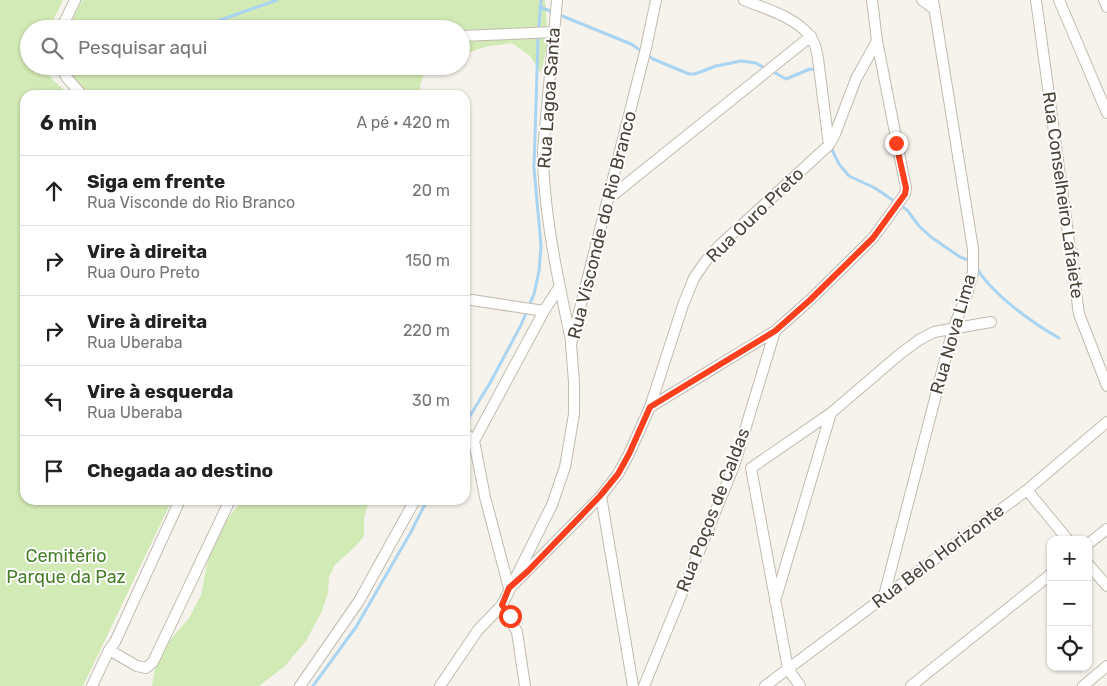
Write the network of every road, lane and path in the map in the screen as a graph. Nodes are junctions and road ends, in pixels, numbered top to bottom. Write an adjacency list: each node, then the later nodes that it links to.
1 (75, 0): 12 (street)
2 (557, 0): 13 (street, Rua Lagoa Santa)
3 (656, 0): 21 (street, Rua Visconde do Rio Branco)
4 (744, 0): 15 (street)
5 (872, 0): 16 (street)
6 (922, 0): 10 (street)
7 (1036, 0): 29 (street, Rua Conselheiro Lafaiete)
8 (1059, 0): 19 (street)
9 (1104, 0): 11 (street)
10 (933, 5): 26 (street, Rua Nova Lima)
11 (1107, 7)
12 (65, 20)
13 (554, 32): 14 (street); 22 (street, Rua Lagoa Santa)
14 (470, 36)
15 (811, 36): 20 (street); 21 (street)
16 (877, 41): 20 (street, Rua Ouro Preto); 27 (street)
17 (65, 75): 18 (street)
18 (78, 90)
19 (1107, 113)
20 (829, 145): 30 (street, Rua Ouro Preto)
21 (608, 199): 28 (street, Rua Visconde do Rio Branco)
22 (560, 286): 24 (street); 28 (street, Rua Lagoa Santa)
23 (472, 300): 24 (street)
24 (544, 311): 34 (street)
25 (991, 322): 26 (street)
26 (953, 329): 31 (street); 49 (street, Rua Nova Lima)
27 (775, 331): 30 (street); 35 (street, Rua Poços de Caldas)
28 (571, 344): 48 (street, Rua Visconde do Rio Branco)
29 (1107, 386)
30 (650, 407): 38 (street, Rua Ouro Preto)
31 (832, 413): 36 (street); 50 (street)
32 (1107, 422): 37 (street, Rua Belo Horizonte)
33 (470, 438): 34 (street)
34 (474, 441): 48 (street)
35 (734, 466): 36 (street); 60 (street, Rua Poços de Caldas)
36 (751, 468): 50 (street)
37 (1027, 490): 43 (street); 49 (street, Rua Belo Horizonte)
38 (600, 496): 48 (street, Rua Ouro Preto); 59 (street)
39 (178, 505): 52 (street)
40 (228, 505): 52 (street)
41 (412, 505): 56 (street)
42 (1107, 529): 44 (street)
43 (1065, 536)
44 (1092, 541)
45 (1092, 569): 47 (street)
46 (1047, 577): 63 (street)
47 (1107, 586)
48 (509, 588): 51 (street, Rua Visconde do Rio Branco)
49 (884, 596): 54 (street, Rua Belo Horizonte)
50 (774, 603): 54 (street)
51 (502, 605): 57 (street, Rua Visconde do Rio Branco); 58 (street)
52 (109, 650): 55 (street)
53 (1107, 666): 64 (street)
54 (788, 669): 61 (street, Rua Belo Horizonte); 62 (street)
55 (92, 686)
56 (300, 686)
57 (440, 686)
58 (525, 686)
59 (634, 686)
60 (644, 686)
61 (765, 686)
62 (800, 686)
63 (911, 686)
64 (1083, 686)

